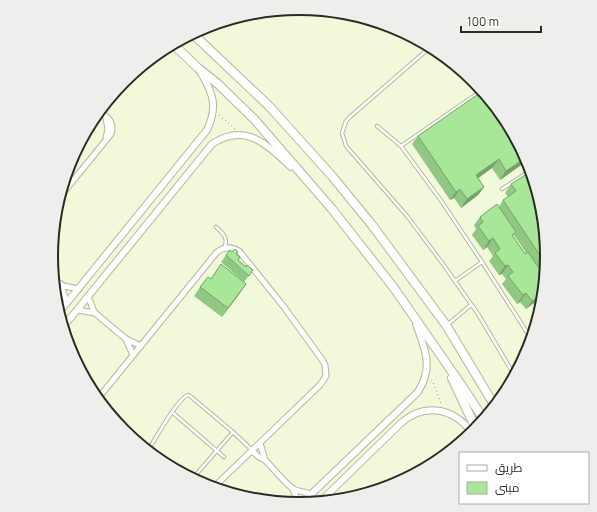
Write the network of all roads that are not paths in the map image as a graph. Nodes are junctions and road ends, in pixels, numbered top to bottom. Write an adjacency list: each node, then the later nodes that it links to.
1 (197, 38): 27 (main road)
2 (177, 48): 4 (main road)
3 (425, 51): 16 (lane)
4 (198, 68): 10 (main road); 18 (street)
5 (477, 94): 8 (lane)
6 (103, 114): 11 (street)
7 (377, 126): 8 (lane)
8 (401, 146): 15 (lane)
9 (525, 174): 12 (lane)
10 (311, 184): 19 (street); 25 (main road)
11 (68, 187)
12 (502, 189)
13 (216, 226): 14 (lane)
14 (224, 248): 30 (street); 41 (street)
15 (482, 262): 16 (lane); 28 (lane)
16 (456, 281): 21 (lane)
17 (61, 285): 18 (street); 20 (street)
18 (79, 289): 20 (street)
19 (87, 297): 23 (street); 24 (street)
20 (67, 303): 22 (street)
21 (472, 305): 27 (lane); 33 (lane)
22 (63, 307)
23 (78, 310): 24 (street); 26 (street)
24 (95, 313): 29 (street)
25 (413, 316): 31 (main road); 50 (street)
26 (67, 322)
27 (446, 326): 35 (main road)
28 (527, 333)
29 (126, 338): 30 (street); 32 (street)
30 (140, 346): 32 (street)
31 (436, 350): 37 (main road); 38 (main road)
32 (133, 355): 34 (street)
33 (511, 370)
34 (101, 395)
35 (492, 401)
36 (172, 412): 40 (lane); 42 (lane); 43 (lane)
37 (480, 415)
38 (473, 422)
39 (467, 428): 51 (street)
40 (232, 432): 43 (lane); 44 (lane)
41 (260, 444): 44 (street); 46 (street)
42 (151, 446)
43 (216, 451): 45 (lane); 47 (lane)
44 (252, 451): 46 (street); 48 (street)
45 (224, 457)
46 (265, 460): 49 (street)
47 (196, 474)
48 (218, 483)
49 (292, 488): 50 (street); 52 (street)
50 (310, 495)
51 (327, 495)
52 (296, 497)

